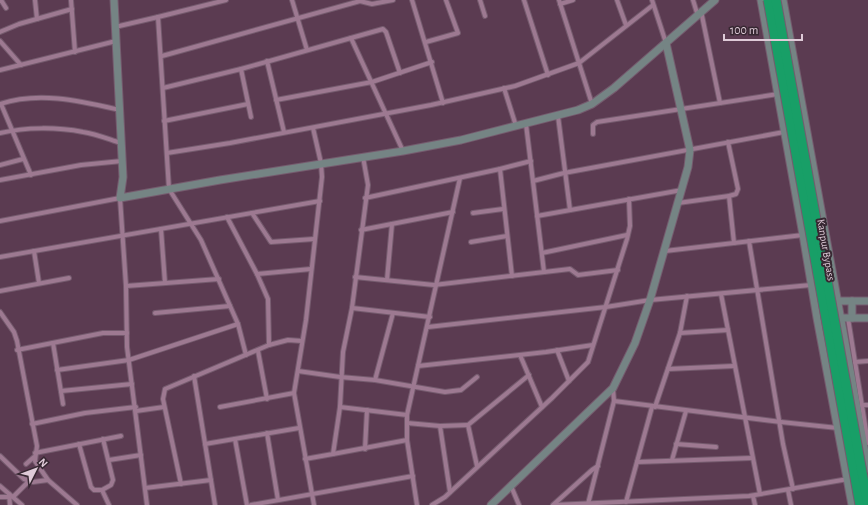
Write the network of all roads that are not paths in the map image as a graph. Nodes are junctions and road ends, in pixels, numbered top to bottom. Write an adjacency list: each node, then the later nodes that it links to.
1 (1, 0): 22 (street)
2 (35, 0): 27 (street)
3 (71, 0): 23 (street)
4 (114, 0): 30 (street)
5 (226, 0): 26 (street)
6 (292, 0): 28 (street)
7 (392, 0): 28 (street)
8 (412, 0): 35 (street)
9 (446, 0): 35 (street)
10 (480, 0): 25 (street)
11 (524, 0): 47 (street)
12 (572, 0): 20 (street)
13 (617, 0): 29 (street)
14 (693, 0): 24 (street)
15 (715, 0): 24 (street)
16 (761, 0): 51 (street)
17 (768, 0): 273 (highway, Kanpur Bypass, bridge)
18 (776, 0): 274 (highway, Kanpur Bypass, bridge)
19 (783, 0): 141 (street)
20 (559, 2): 42 (street)
21 (652, 2): 29 (street); 36 (street)
22 (6, 8)
23 (72, 9): 27 (street); 38 (street)
24 (699, 12): 36 (street); 54 (street)
25 (485, 16)
26 (158, 17): 30 (street); 39 (street)
27 (37, 19): 31 (street)
28 (298, 20): 37 (street); 39 (street)
29 (626, 25): 42 (street)
30 (115, 27): 33 (street)
31 (0, 32)
32 (351, 38): 37 (street); 46 (street); 48 (street)
33 (116, 40): 38 (street); 59 (street)
34 (0, 41): 43 (street)
35 (426, 42): 41 (street)
36 (666, 43): 57 (street); 58 (street)
37 (307, 50): 40 (street)
38 (75, 52): 43 (street)
39 (162, 56): 49 (street)
40 (267, 61): 44 (street); 52 (street)
41 (432, 62): 46 (street); 53 (street)
42 (579, 63): 47 (street); 57 (street)
43 (21, 65): 45 (street)
44 (241, 69): 49 (street); 56 (street)
45 (0, 70)
46 (400, 73): 48 (street)
47 (548, 75): 50 (street)
48 (372, 82): 52 (street); 60 (street)
49 (163, 88): 63 (street)
50 (504, 88): 53 (street); 65 (street)
51 (778, 94): 54 (street); 69 (street)
52 (276, 100): 68 (street)
53 (443, 103): 60 (street)
54 (720, 103): 58 (street)
55 (0, 104): 59 (street); 67 (street)
56 (248, 104): 62 (street); 63 (street)
57 (592, 104): 61 (street)
58 (682, 109): 71 (street); 74 (street)
59 (120, 110): 73 (street)
60 (386, 112): 66 (street); 75 (street)
61 (558, 116): 64 (street); 84 (street)
62 (251, 117)
63 (164, 121): 76 (street)
64 (526, 124): 65 (street); 80 (street)
65 (516, 126): 75 (street)
66 (313, 128): 68 (street); 81 (street)
67 (11, 131): 70 (street); 73 (street); 78 (street)
68 (284, 132): 76 (street)
69 (784, 132): 72 (street); 111 (street)
70 (0, 133)
71 (593, 134)
72 (728, 142): 74 (street); 91 (street)
73 (121, 143): 79 (street)
74 (690, 150): 84 (street); 90 (street)
75 (403, 151): 77 (street)
76 (167, 153): 89 (street)
77 (363, 157): 81 (street); 93 (street)
78 (23, 159): 82 (street); 85 (street)
79 (122, 160): 85 (street); 92 (street)
80 (531, 161): 83 (street); 88 (street)
81 (322, 163): 89 (street); 95 (street)
82 (0, 165)
83 (500, 170): 86 (street); 97 (street)
84 (564, 173): 88 (street); 98 (street)
85 (31, 174): 87 (street)
86 (460, 178): 93 (street); 99 (street)
87 (0, 180)
88 (533, 181): 102 (street)
89 (169, 189): 92 (street); 105 (street)
90 (682, 190): 94 (street); 96 (street)
91 (729, 196): 96 (street); 116 (street)
92 (120, 198): 104 (street); 109 (street)
93 (365, 198): 108 (street)
94 (629, 199): 98 (street); 110 (street)
95 (320, 201): 100 (street); 113 (street)
96 (678, 203): 118 (street)
97 (503, 209): 101 (street); 112 (street)
98 (570, 210): 102 (street)
99 (453, 212): 106 (street); 132 (street)
100 (252, 213): 103 (street); 113 (street)
101 (473, 213)
102 (538, 216): 119 (street)
103 (227, 217): 105 (street); 124 (street)
104 (0, 221)
105 (191, 224): 107 (street); 128 (street)
106 (392, 224): 108 (street); 129 (street)
107 (161, 229): 109 (street); 131 (street)
108 (361, 230): 125 (street)
109 (123, 235): 117 (street); 134 (street)
110 (628, 235): 119 (street); 122 (street)
111 (804, 235): 114 (street); 133 (street)
112 (507, 236): 115 (street); 126 (street)
113 (314, 239): 121 (street)
114 (749, 241): 116 (street); 136 (street)
115 (471, 242)
116 (734, 243): 118 (street)
117 (34, 251): 120 (street); 130 (street)
118 (665, 251): 139 (street)
119 (542, 253): 123 (street)
120 (0, 257)
121 (311, 269): 124 (street); 160 (street)
122 (618, 270): 123 (street); 145 (street)
123 (544, 272): 126 (street)
124 (257, 274): 163 (street)
125 (355, 276): 129 (street); 146 (street)
126 (512, 276): 132 (street)
127 (69, 278): 130 (street)
128 (219, 279): 131 (street); 144 (street)
129 (387, 280): 132 (street)
130 (39, 283): 135 (street)
131 (165, 283): 134 (street)
132 (437, 284): 150 (street)
133 (812, 285): 136 (street); 143 (street)
134 (126, 286): 158 (street)
135 (0, 291)
136 (756, 291): 137 (street); 203 (street)
137 (721, 294): 138 (street); 157 (street)
138 (687, 296): 139 (street); 159 (street)
139 (650, 300): 145 (street); 185 (street)
140 (868, 300): 142 (street)
141 (837, 301): 142 (street); 143 (street); 152 (street)
142 (852, 301): 153 (street)
143 (814, 302): 151 (street)
144 (230, 306): 148 (street); 155 (street)
145 (606, 307): 156 (street); 162 (street)
146 (352, 308): 149 (street); 179 (street)
147 (0, 312): 164 (street)
148 (155, 313)
149 (393, 313): 150 (street); 181 (street)
150 (430, 317): 156 (street)
151 (816, 318): 152 (street); 209 (street)
152 (840, 318): 153 (street); 233 (street)
153 (850, 318): 154 (street); 171 (street)
154 (868, 318)
155 (238, 324): 167 (street); 169 (street)
156 (428, 327): 172 (street)
157 (728, 330): 159 (street); 173 (street)
158 (126, 332): 161 (street); 169 (street)
159 (680, 333): 174 (street)
160 (302, 341): 163 (street); 176 (street)
161 (53, 343): 164 (street); 175 (street)
162 (593, 344): 166 (street); 182 (street)
163 (269, 345): 165 (street)
164 (18, 350): 205 (street)
165 (258, 350): 167 (street); 188 (street)
166 (557, 350): 168 (street); 182 (street)
167 (246, 355): 178 (street)
168 (520, 355): 172 (street); 177 (street)
169 (129, 360): 175 (street); 183 (street)
170 (868, 361): 171 (street)
171 (855, 362): 191 (street)
172 (418, 366): 184 (street)
173 (734, 366): 174 (street); 202 (street)
174 (668, 369): 197 (street)
175 (57, 370): 186 (street)
176 (298, 371): 179 (street); 187 (street)
177 (529, 375): 196 (street); 206 (street)
178 (194, 376): 193 (street); 217 (street)
179 (340, 377): 181 (street); 195 (street)
180 (477, 377): 184 (street)
181 (375, 380): 184 (street)
182 (569, 381): 196 (street)
183 (132, 384): 186 (street); 198 (street)
184 (412, 386): 201 (street)
185 (613, 388): 189 (street); 241 (street)
186 (61, 391): 190 (street)
187 (294, 393): 188 (street); 208 (street)
188 (267, 399): 194 (street)
189 (614, 401): 197 (street); 232 (street)
190 (63, 404)
191 (862, 405): 192 (street); 215 (street)
192 (868, 405)
193 (164, 407): 198 (street); 239 (street)
194 (220, 407)
195 (340, 407): 199 (street); 221 (street)
196 (542, 407): 231 (street)
197 (653, 407): 200 (street); 229 (street)
198 (136, 409): 205 (street); 223 (street)
199 (367, 410): 201 (street); 220 (street)
200 (686, 411): 202 (street); 218 (street)
201 (407, 415): 204 (street)
202 (744, 417): 203 (street); 225 (street)
203 (780, 422): 209 (street); 243 (street)
204 (407, 423): 207 (street); 214 (street)
205 (32, 424): 222 (street)
206 (468, 425): 207 (street); 231 (street)
207 (440, 426): 245 (street)
208 (299, 428): 210 (street); 226 (street)
209 (838, 428): 235 (street)
210 (267, 433): 213 (street); 251 (street)
211 (121, 436): 212 (street)
212 (103, 439): 216 (street); 227 (street)
213 (236, 439): 217 (street); 262 (street)
214 (407, 440): 220 (street); 234 (street)
215 (868, 442)
216 (79, 444): 222 (street); 244 (street)
217 (205, 444): 237 (street)
218 (676, 444): 219 (street); 228 (street)
219 (716, 447)
220 (365, 449): 221 (street)
221 (333, 454): 226 (street)
222 (35, 455): 230 (street); 236 (street)
223 (141, 455): 227 (street); 242 (street)
224 (0, 456): 238 (street)
225 (752, 458): 228 (street); 247 (street)
226 (305, 459): 246 (street)
227 (108, 460): 244 (street)
228 (672, 460): 229 (street)
229 (637, 462): 252 (street)
230 (26, 464)
231 (477, 466): 245 (street)
232 (598, 466): 254 (street); 269 (street)
233 (868, 469)
234 (413, 476): 246 (street); 265 (street)
235 (848, 479): 243 (street); 272 (street)
236 (48, 480): 238 (street); 258 (street)
237 (211, 480): 239 (street); 261 (street)
238 (29, 481): 248 (street)
239 (181, 484): 242 (street)
240 (0, 486): 248 (street)
241 (511, 486): 267 (street); 268 (street)
242 (145, 488): 260 (street)
243 (791, 489): 247 (street); 271 (street)
244 (102, 490): 259 (street)
245 (450, 492): 266 (street)
246 (312, 494): 251 (street); 264 (street)
247 (760, 494): 249 (street)
248 (10, 496): 250 (street); 256 (street); 257 (street)
249 (753, 496): 253 (street); 270 (street)
250 (0, 497)
251 (278, 500): 263 (street)
252 (626, 502): 253 (street); 255 (street)
253 (650, 503)
254 (588, 504): 255 (street); 269 (street)
255 (598, 504)
256 (10, 505)
257 (22, 505)
258 (77, 505)
259 (109, 505)
260 (148, 505)
261 (215, 505)
262 (247, 505)
263 (251, 505)
264 (314, 505)
265 (417, 505)
266 (432, 505)
267 (491, 505)
268 (519, 505)
269 (554, 505)
270 (755, 505)
271 (791, 505)
272 (852, 505)
273 (860, 505)
274 (868, 505)

